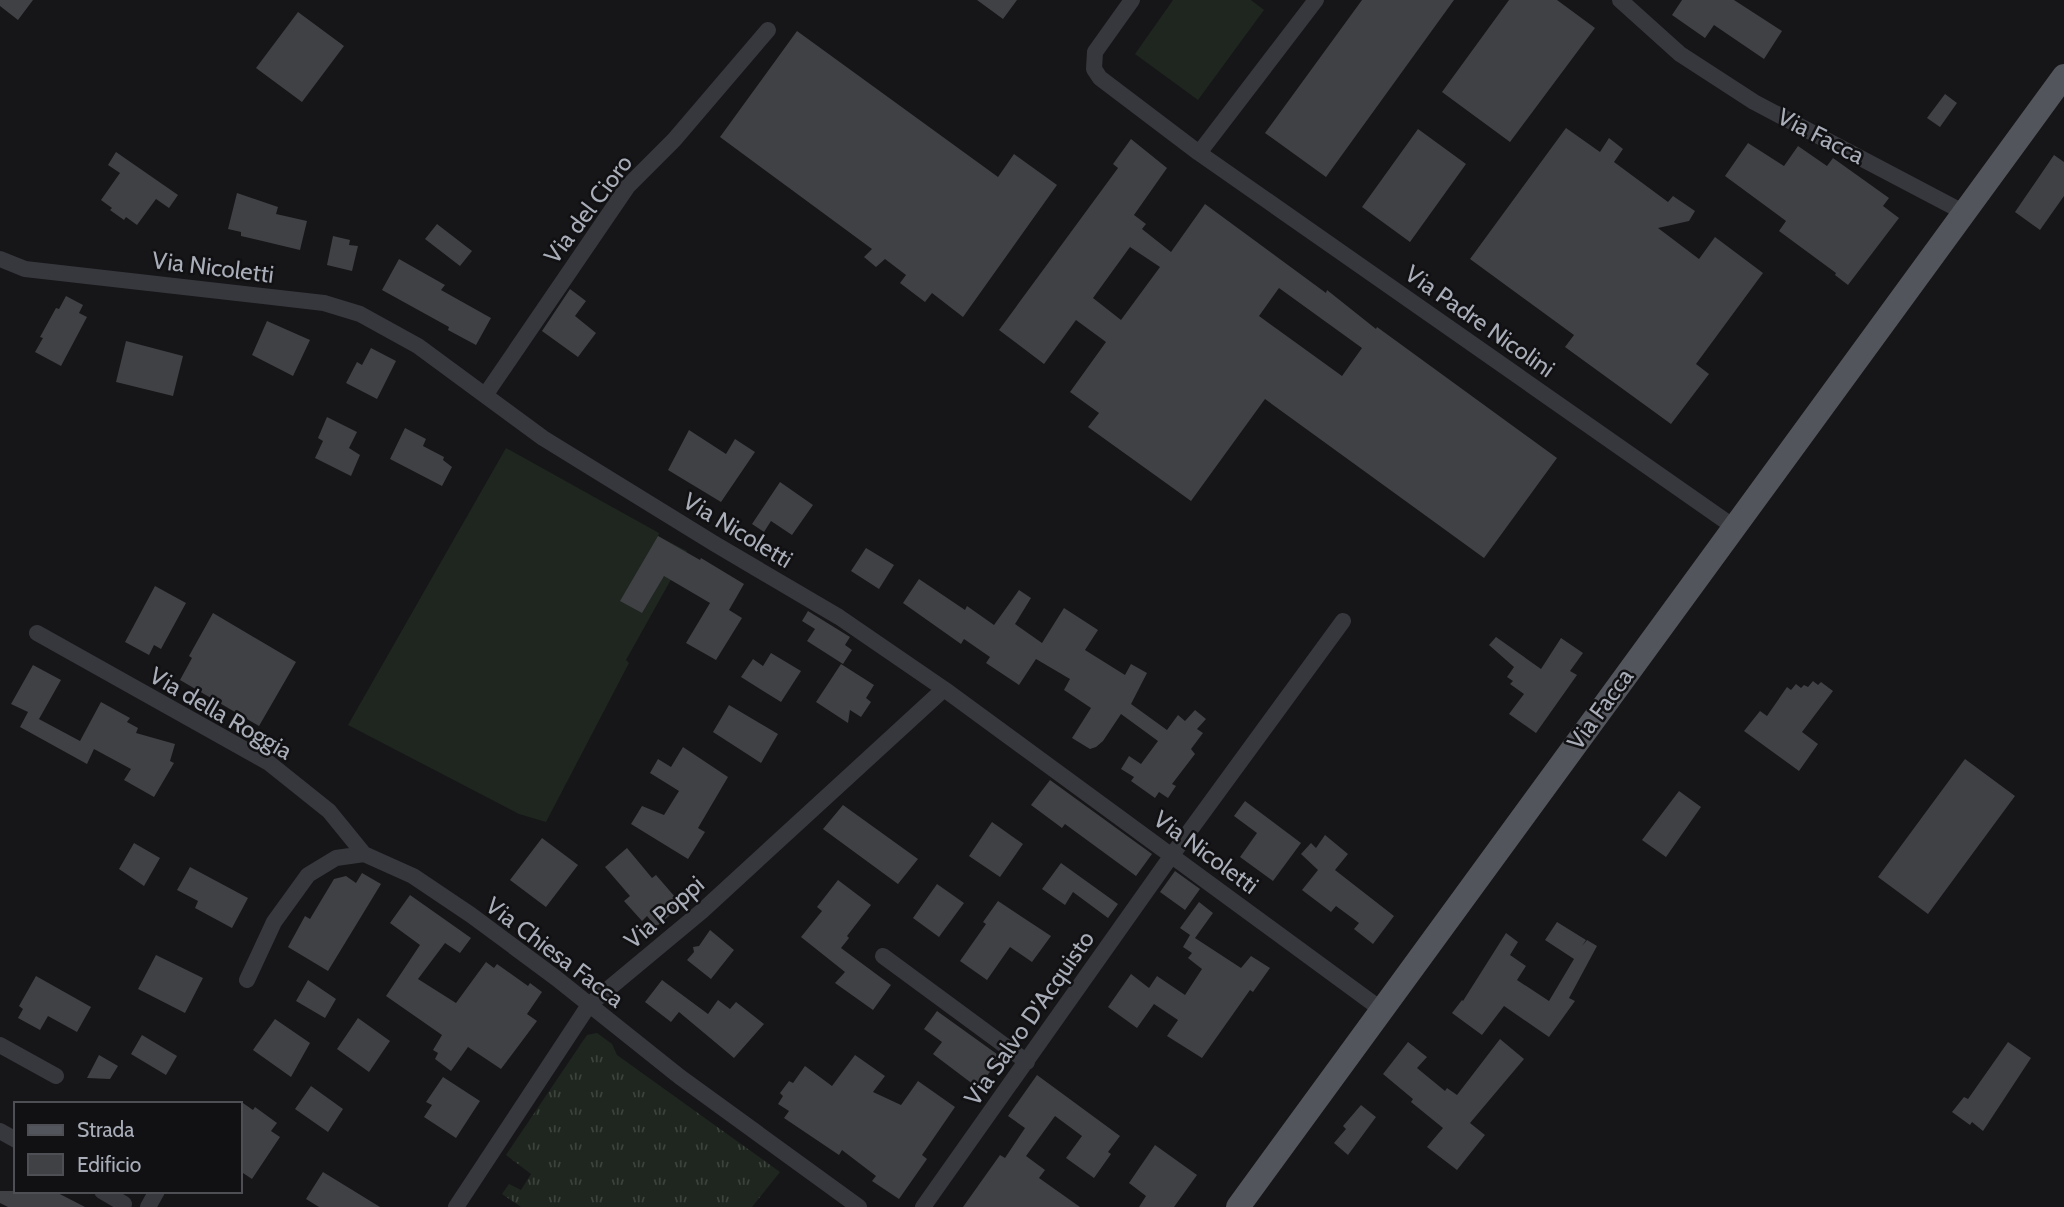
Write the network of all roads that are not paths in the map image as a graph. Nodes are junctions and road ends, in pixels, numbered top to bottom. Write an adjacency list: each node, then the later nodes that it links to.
1 (1132, 0): 6 (street, Via Padre Nicolini)
2 (1316, 0): 6 (street)
3 (1619, 0): 7 (street, Via Facca)
4 (768, 30): 9 (street, Via del Cioro)
5 (2064, 76): 7 (main road, Via Facca)
6 (1199, 153): 10 (street, Via Padre Nicolini)
7 (1965, 213): 10 (main road, Via Facca)
8 (0, 259): 9 (street, Via Nicoletti)
9 (486, 394): 13 (street, Via Nicoletti)
10 (1734, 527): 19 (main road, Via Facca)
11 (1343, 621): 15 (street, Via Salvo D'Acquisto)
12 (37, 633): 14 (street, Via della Roggia)
13 (944, 689): 15 (street, Via Nicoletti); 18 (street, Via Poppi)
14 (365, 853): 17 (street); 18 (street, Via Chiesa Facca)
15 (1171, 855): 19 (street, Via Nicoletti); 21 (street, Via Salvo D'Acquisto)
16 (883, 956): 21 (street)
17 (247, 980)
18 (589, 1005): 25 (street, Via Poppi); 26 (street, Via Chiesa Facca)
19 (1382, 1010): 28 (main road, Via Facca)
20 (0, 1045): 22 (street)
21 (1027, 1062): 27 (street, Via Salvo D'Acquisto)
22 (56, 1076)
23 (105, 1193): 24 (street)
24 (124, 1204)
25 (456, 1207)
26 (859, 1207)
27 (923, 1207)
28 (1238, 1207)

